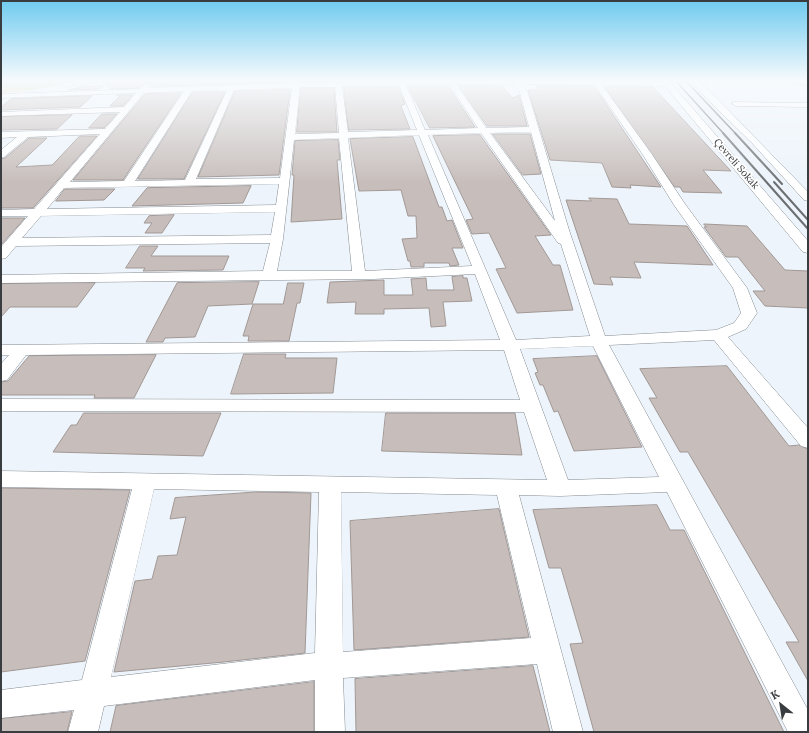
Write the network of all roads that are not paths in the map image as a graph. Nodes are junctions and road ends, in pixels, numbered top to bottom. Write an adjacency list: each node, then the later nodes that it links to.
1 (122, 114): 13 (street)
2 (173, 114): 23 (street)
3 (220, 114): 22 (street)
4 (293, 114): 19 (street)
5 (342, 114): 18 (street)
6 (415, 114): 15 (street)
7 (472, 114): 14 (street)
8 (530, 114): 12 (street)
9 (619, 114): 38 (street)
10 (693, 114): 31 (street, Çevreli Sokak)
11 (728, 114): 25 (street)
12 (534, 128): 14 (street); 32 (street)
13 (108, 130): 16 (street); 24 (street)
14 (483, 130): 15 (street); 32 (street)
15 (423, 133): 18 (street); 34 (street)
16 (26, 134): 17 (street); 20 (street)
17 (1, 135)
18 (344, 135): 19 (street); 36 (street)
19 (290, 137): 21 (street)
20 (1, 155)
21 (284, 182): 22 (street); 26 (street)
22 (190, 183): 23 (street)
23 (127, 184): 24 (street)
24 (61, 185): 27 (street)
25 (808, 198)
26 (280, 208): 27 (street); 29 (street)
27 (39, 211): 28 (street); 30 (street)
28 (1, 213)
29 (277, 239): 30 (street); 35 (street)
30 (12, 242): 33 (street)
31 (808, 249)
32 (570, 251): 39 (street)
33 (1, 255)
34 (480, 270): 36 (street); 40 (street)
35 (269, 275): 36 (street); 37 (street)
36 (359, 275)
37 (1, 279)
38 (718, 335): 39 (street); 46 (street)
39 (599, 341): 40 (street); 50 (street)
40 (510, 345): 42 (street); 45 (street)
41 (1, 350): 42 (street)
42 (22, 350): 43 (street)
43 (1, 376)
44 (1, 405): 45 (street)
45 (532, 406): 52 (street)
46 (808, 441)
47 (1, 479): 48 (street)
48 (145, 481): 49 (street); 55 (street)
49 (330, 484): 51 (street); 54 (street)
50 (673, 484): 52 (street); 60 (street)
51 (506, 487): 52 (street); 53 (street)
52 (560, 488)
53 (546, 650): 54 (street); 59 (street)
54 (329, 666): 55 (street); 58 (street)
55 (94, 693): 56 (street); 57 (street)
56 (1, 704)
57 (83, 732)
58 (330, 732)
59 (568, 732)
60 (804, 732)

